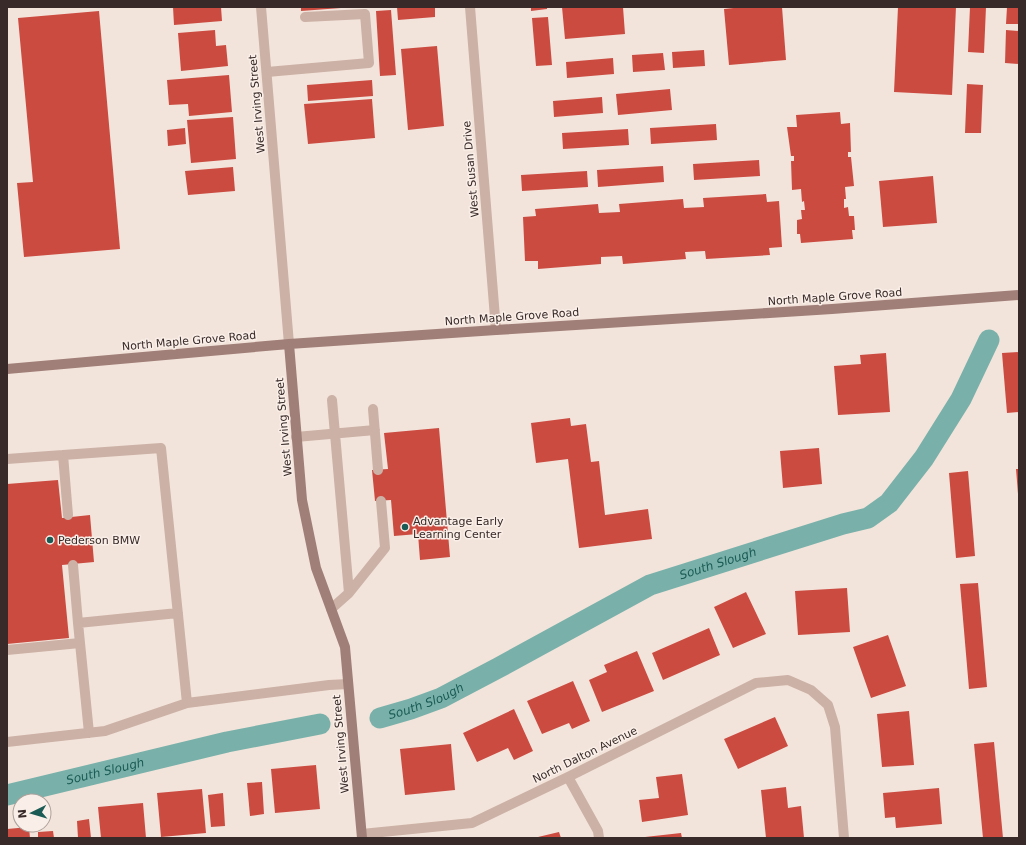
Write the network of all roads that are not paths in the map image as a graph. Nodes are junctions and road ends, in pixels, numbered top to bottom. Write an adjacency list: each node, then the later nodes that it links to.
1 (261, 7): 4 (street, West Irving Street)
2 (470, 7): 6 (street, West Susan Drive)
3 (305, 17): 4 (street)
4 (267, 72): 7 (street, West Irving Street)
5 (1019, 295): 6 (main road, North Maple Grove Road)
6 (496, 330): 7 (main road, North Maple Grove Road)
7 (289, 344): 8 (main road, North Maple Grove Road); 13 (main road, West Irving Street)
8 (7, 369)
9 (332, 400): 12 (street)
10 (373, 409): 11 (street)
11 (375, 430): 12 (street); 16 (street)
12 (335, 434): 13 (street); 20 (street)
13 (296, 437): 21 (main road, West Irving Street)
14 (62, 455): 15 (street); 18 (street); 22 (street)
15 (7, 459)
16 (378, 470)
17 (381, 501): 20 (street)
18 (68, 515)
19 (73, 565): 23 (street)
20 (349, 593): 21 (street)
21 (331, 609): 26 (main road, West Irving Street)
22 (178, 614): 23 (street); 27 (street)
23 (78, 623): 24 (street)
24 (80, 643): 25 (street); 28 (street)
25 (7, 650)
26 (348, 684): 27 (street); 31 (main road, West Irving Street)
27 (187, 703): 28 (street)
28 (88, 733): 29 (street)
29 (7, 742)
30 (568, 777): 31 (street, North Dalton Avenue); 32 (street); 33 (street, North Dalton Avenue)
31 (362, 836)
32 (599, 838)
33 (844, 838)

